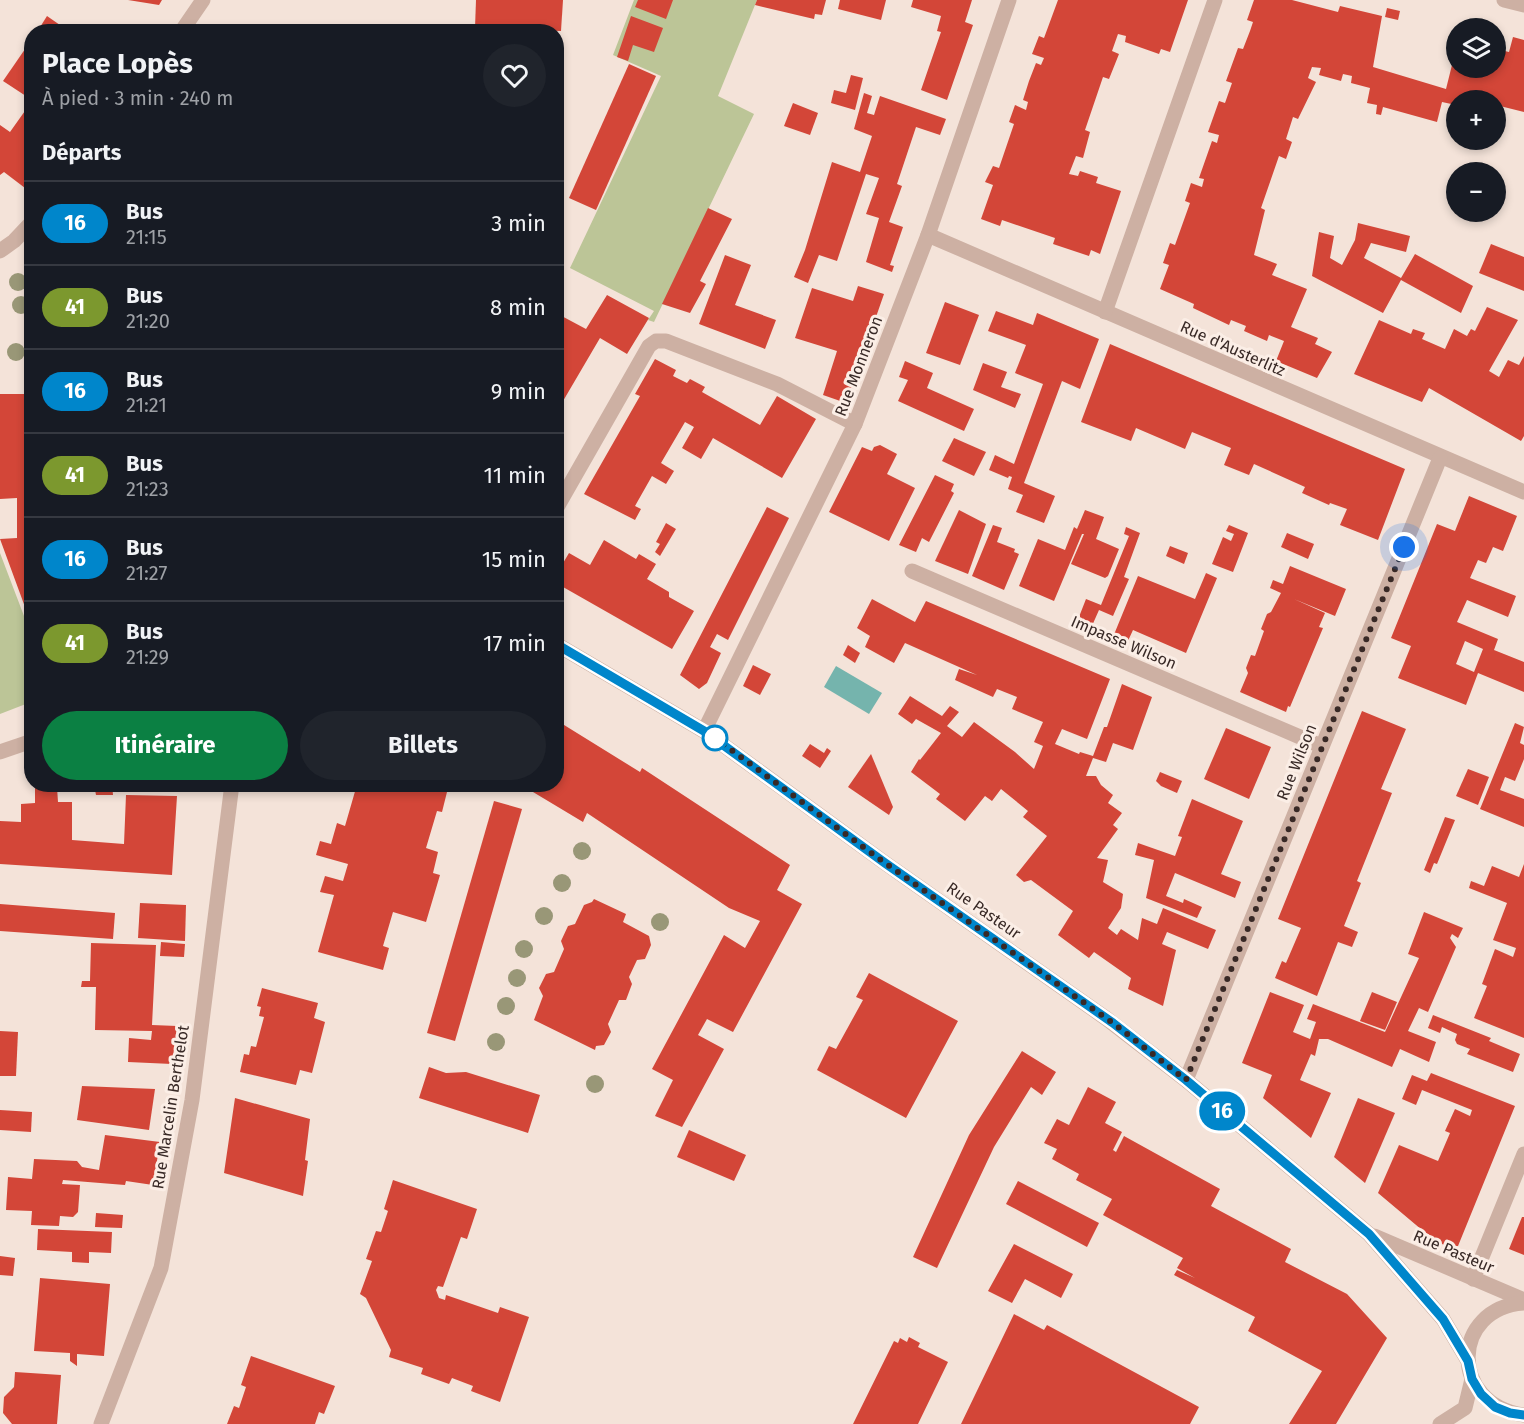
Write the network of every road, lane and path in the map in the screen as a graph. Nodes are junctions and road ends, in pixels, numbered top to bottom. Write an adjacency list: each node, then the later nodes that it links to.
1 (203, 0): 6 (street)
2 (1009, 0): 8 (street, Rue Monneron)
3 (1215, 0): 10 (street)
4 (1504, 0): 5 (street)
5 (1524, 5)
6 (186, 24)
7 (24, 230): 9 (street)
8 (928, 235): 10 (street, Rue d'Austerlitz); 11 (street, Rue Monneron)
9 (0, 251)
10 (1105, 312): 12 (street, Rue d'Austerlitz)
11 (855, 424): 14 (street); 17 (street, Rue Monneron)
12 (1440, 458): 13 (street, Rue d'Austerlitz); 19 (street, Rue Wilson)
13 (1524, 492)
14 (564, 495)
15 (912, 571): 19 (street, Impasse Wilson)
16 (564, 650): 17 (street, Rue Pasteur)
17 (704, 731): 22 (street, Rue Pasteur)
18 (24, 744): 20 (street)
19 (1321, 746): 22 (street, Rue Wilson)
20 (0, 752)
21 (231, 792): 31 (street, Rue Marcelin Berthelot)
22 (1186, 1080): 24 (street, Rue Pasteur)
23 (1524, 1154): 25 (street)
24 (1369, 1234): 25 (street, Rue Pasteur); 27 (street, Rue Pasteur)
25 (1473, 1279): 26 (street, Rue Pasteur)
26 (1524, 1302): 27 (street)
27 (1468, 1361): 28 (street)
28 (1472, 1379): 29 (street); 32 (street)
29 (1495, 1407): 30 (street); 33 (street)
30 (1524, 1415)
31 (101, 1424)
32 (1440, 1424)
33 (1503, 1424)

